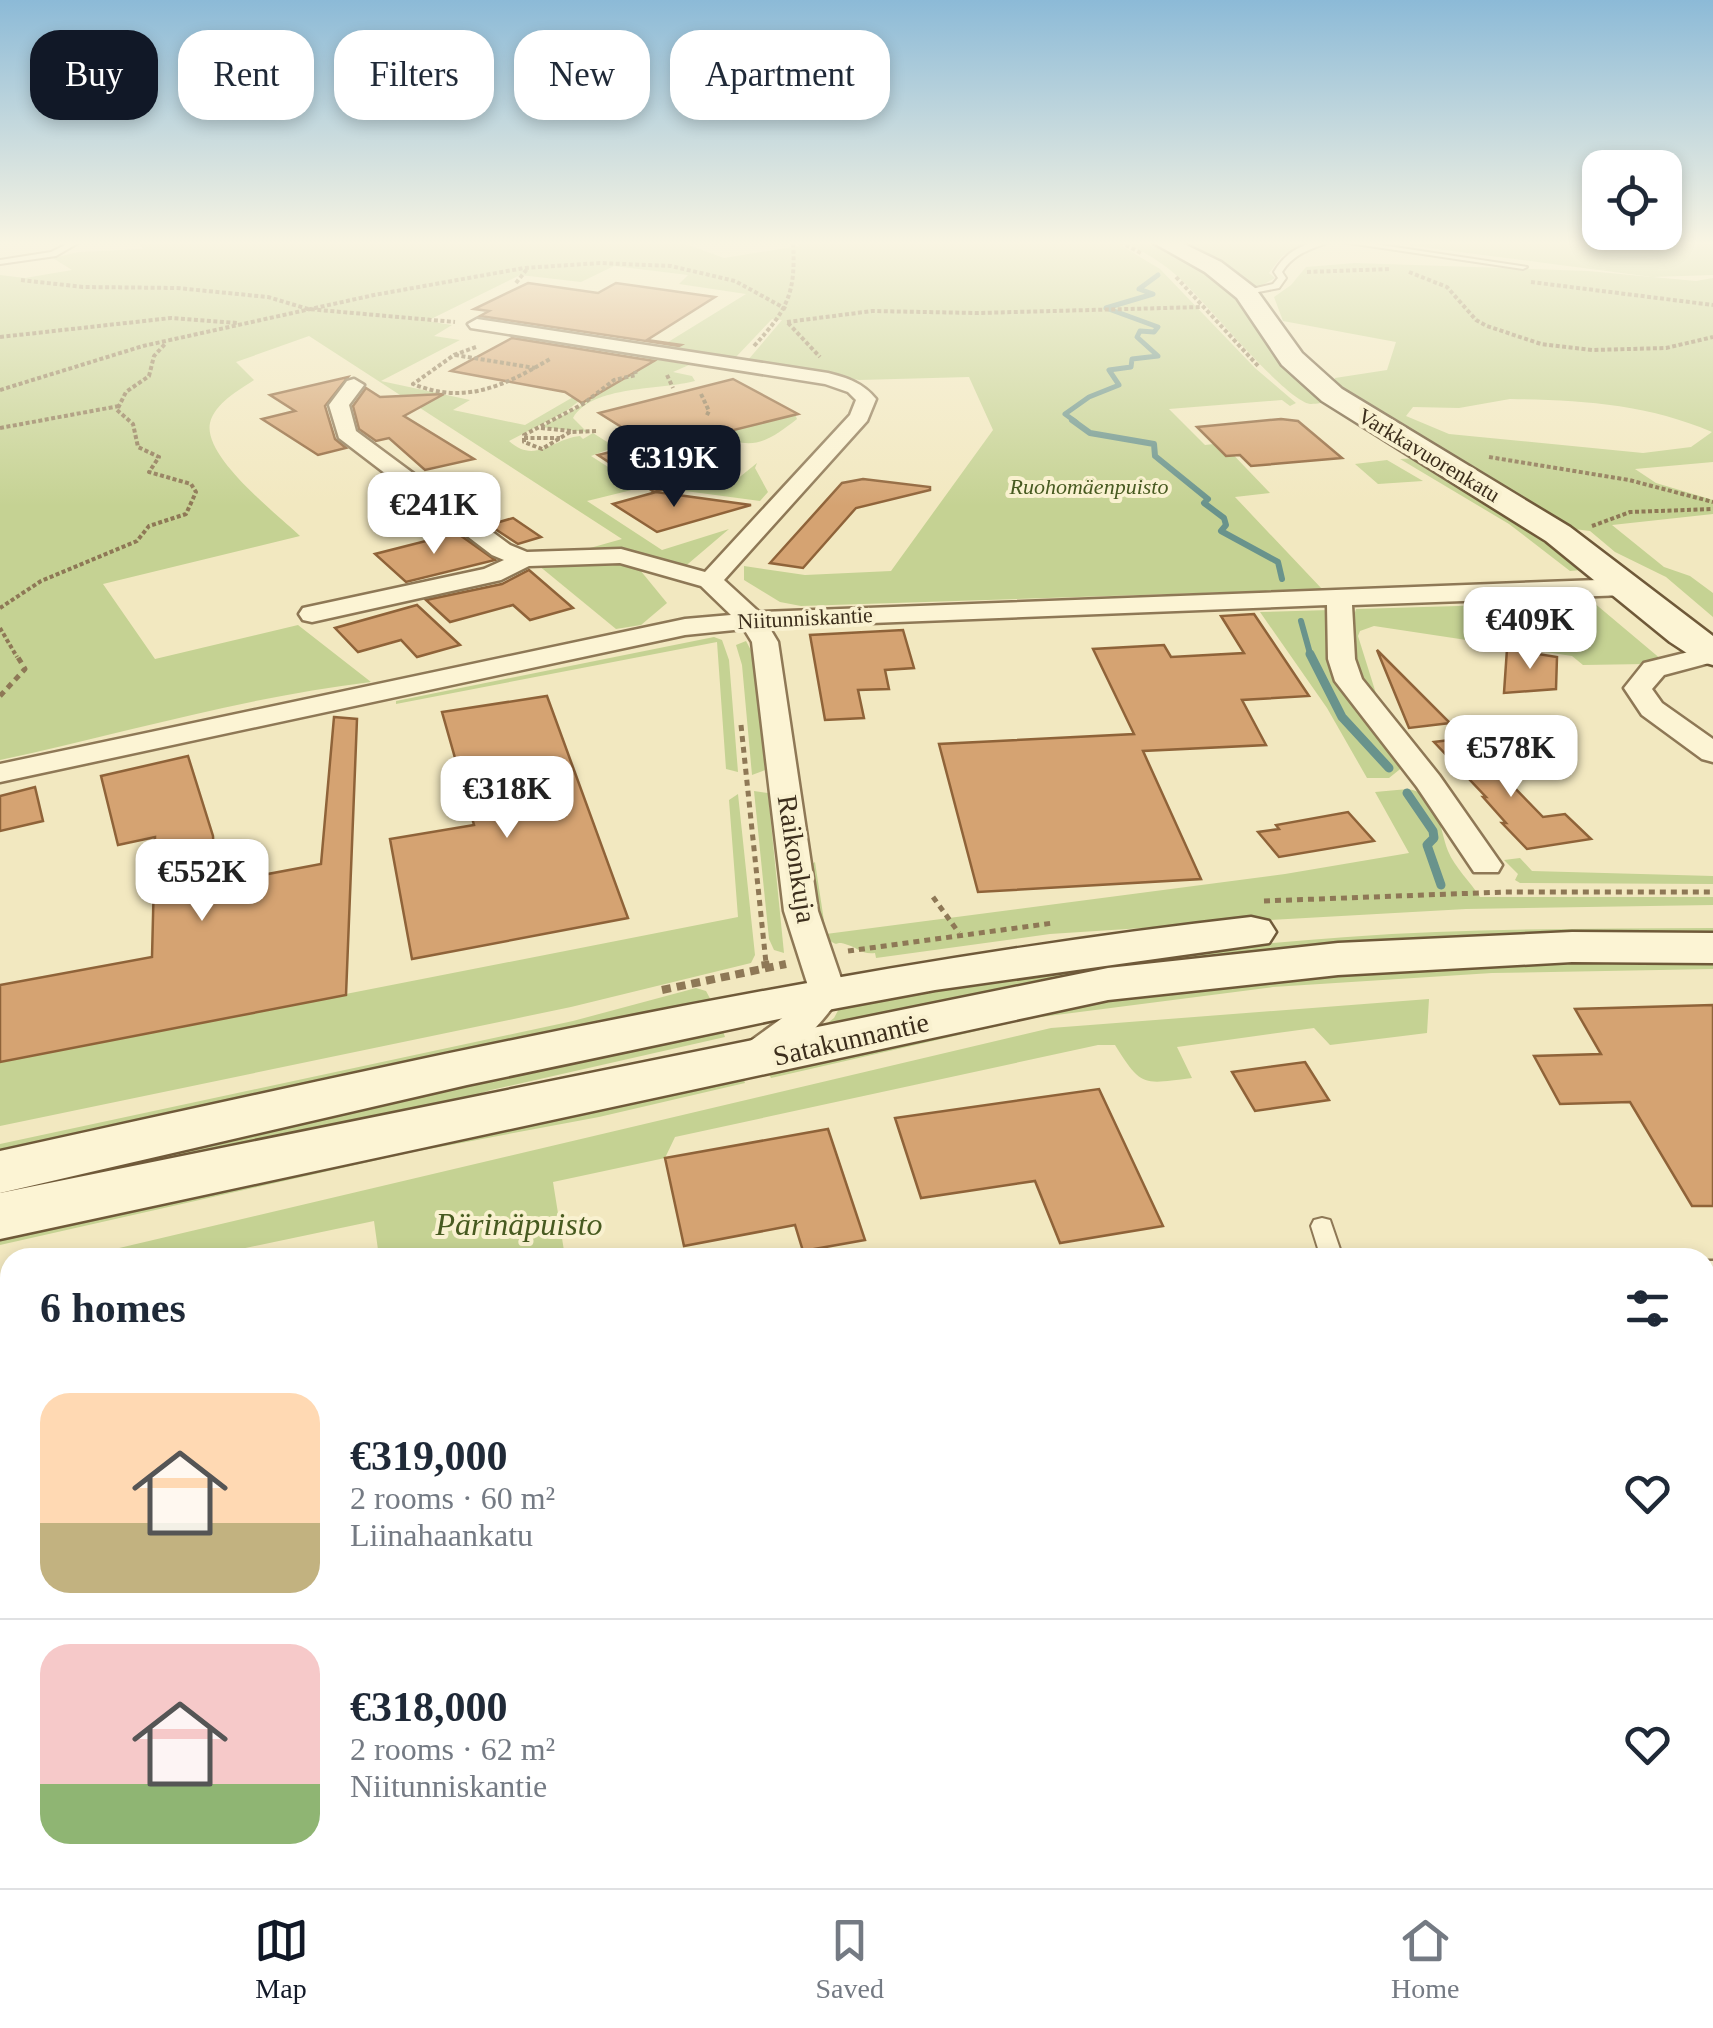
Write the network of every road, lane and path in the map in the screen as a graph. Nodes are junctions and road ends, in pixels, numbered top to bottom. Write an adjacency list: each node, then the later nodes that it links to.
1 (56, 330): 9 (path)
2 (221, 330): 11 (path)
3 (448, 330): 8 (path)
4 (767, 330): 17 (path)
5 (796, 330): 14 (path)
6 (1272, 330): 38 (main road, Varkkavuorenkatu)
7 (1499, 330): 10 (path)
8 (480, 335): 12 (path); 17 (street)
9 (0, 336)
10 (1713, 337)
11 (167, 342): 23 (path); 25 (path)
12 (454, 354): 15 (path); 20 (path)
13 (517, 358): 15 (path)
14 (822, 362)
15 (507, 363): 18 (path)
16 (638, 364): 28 (path)
17 (736, 365): 37 (street)
18 (535, 368)
19 (666, 372): 22 (path)
20 (517, 379)
21 (354, 385): 36 (street)
22 (673, 388)
23 (0, 390)
24 (701, 394): 26 (path)
25 (119, 406): 27 (path); 40 (path)
26 (706, 416)
27 (0, 428)
28 (536, 428): 30 (path); 31 (path)
29 (596, 431): 30 (path)
30 (570, 432): 32 (path)
31 (527, 438): 32 (path); 32 (path)
32 (561, 438)
33 (1477, 455): 34 (path)
34 (1713, 506): 35 (path)
35 (1584, 530)
36 (524, 559): 37 (street); 41 (street)
37 (710, 582): 42 (street)
38 (1624, 587): 39 (street, Niitunniskantie); 44 (main road, Varkkavuorenkatu)
39 (1336, 598): 42 (street, Niitunniskantie); 49 (street)
40 (0, 608)
41 (312, 614)
42 (752, 620): 48 (street, Niitunniskantie); 57 (street, Raikonkuja)
43 (0, 628): 45 (path)
44 (1713, 654): 47 (street)
45 (0, 696)
46 (740, 712): 56 (path)
47 (1713, 753)
48 (0, 773)
49 (1486, 865)
50 (1713, 892): 52 (path)
51 (933, 897): 54 (path)
52 (1273, 900)
53 (1713, 917): 57 (main road, Satakunnantie)
54 (958, 934)
55 (1713, 948): 58 (main road, Satakunnantie)
56 (766, 968)
57 (827, 990): 58 (street); 59 (main road, Satakunnantie)
58 (746, 1062): 60 (main road, Satakunnantie)
59 (0, 1172)
60 (0, 1216)
61 (1322, 1226): 62 (lane)
62 (1329, 1248)

